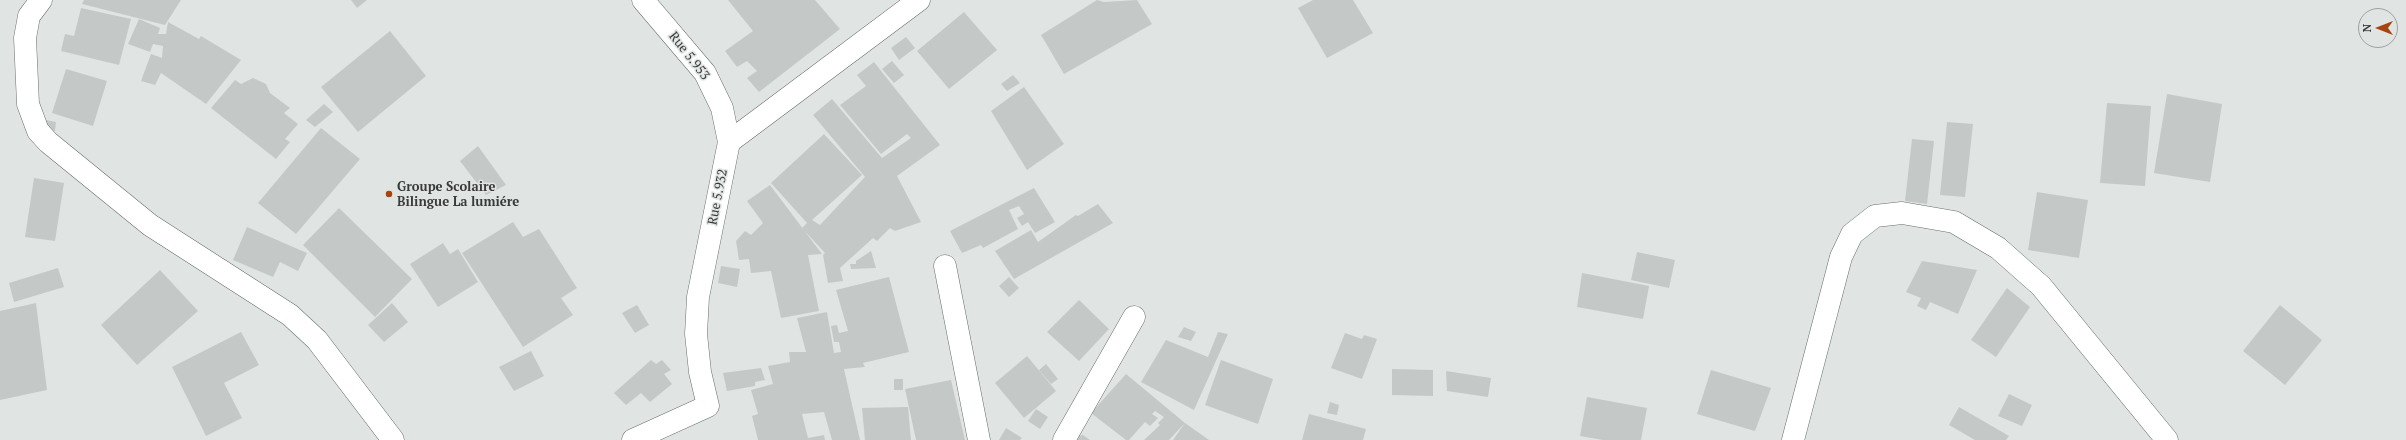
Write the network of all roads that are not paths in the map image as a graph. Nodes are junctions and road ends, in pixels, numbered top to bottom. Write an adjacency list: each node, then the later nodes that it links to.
1 (41, 0): 7 (street)
2 (643, 0): 4 (street, Rue 5.953)
3 (919, 0): 4 (street)
4 (729, 142): 8 (street, Rue 5.932)
5 (945, 266): 9 (street)
6 (1134, 317): 10 (street)
7 (393, 440)
8 (633, 440)
9 (979, 440)
10 (1064, 440)
11 (1793, 440): 12 (street)
12 (2167, 440)

